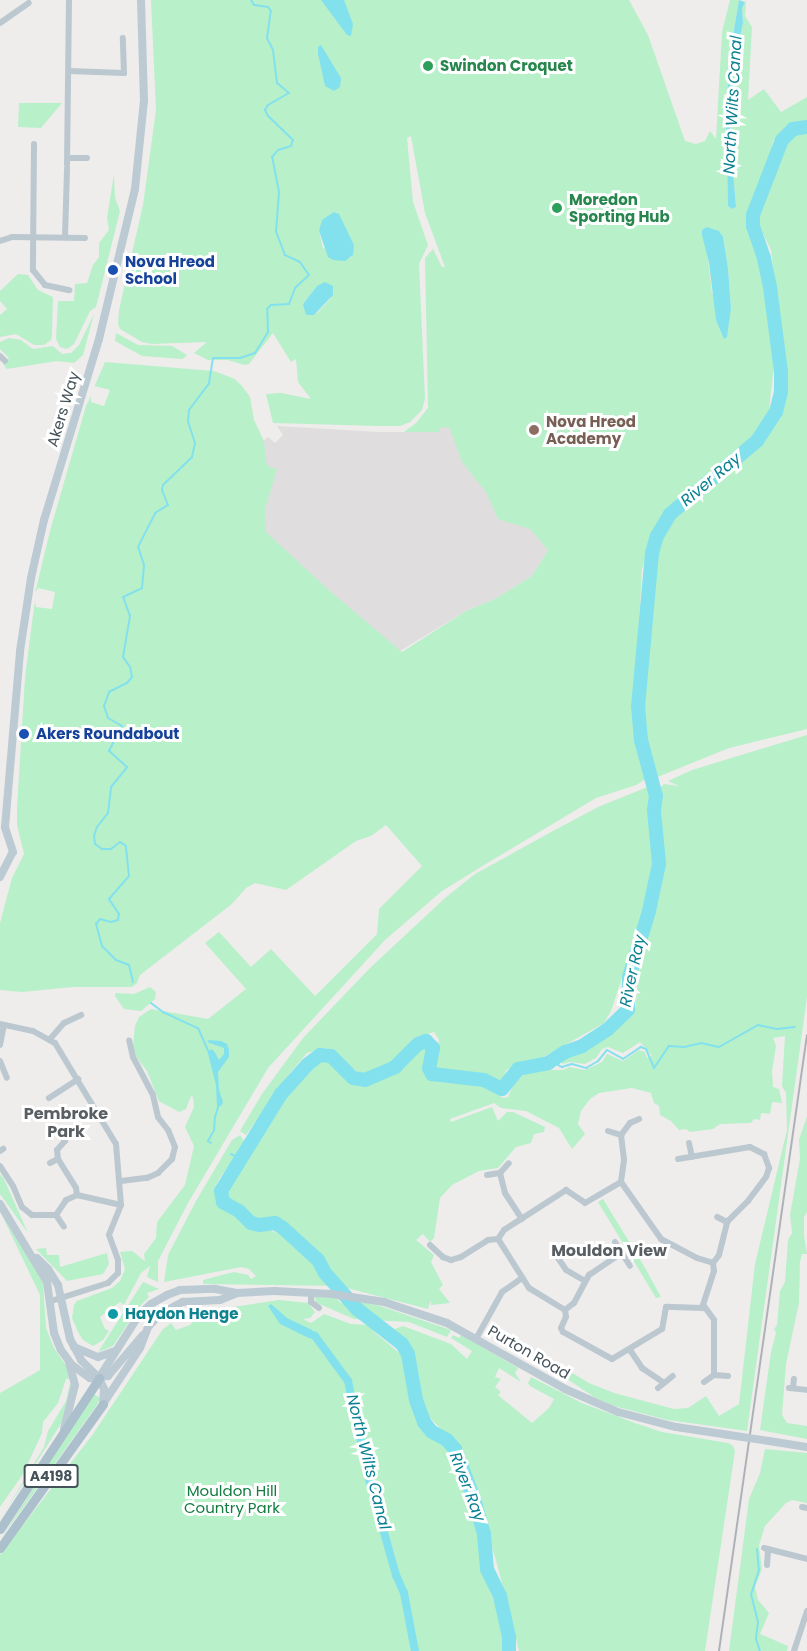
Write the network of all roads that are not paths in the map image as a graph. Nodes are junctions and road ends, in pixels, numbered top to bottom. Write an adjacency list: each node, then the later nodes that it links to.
1 (69, 0): 6 (street)
2 (141, 0): 15 (main road, Akers Way)
3 (29, 3): 4 (street)
4 (0, 23)
5 (123, 38): 6 (street)
6 (69, 71): 9 (street)
7 (34, 144): 10 (street)
8 (87, 158): 9 (street)
9 (67, 163): 11 (street)
10 (33, 237): 11 (street); 13 (street); 14 (street)
11 (65, 237): 12 (street)
12 (85, 238)
13 (0, 241)
14 (69, 290)
15 (3, 831): 17 (main road, Akers Way)
16 (0, 840): 17 (main road)
17 (10, 844): 18 (main road)
18 (4, 865): 19 (main road)
19 (0, 877)
20 (81, 1015): 22 (street)
21 (2, 1025): 22 (street); 24 (street)
22 (50, 1039): 27 (street)
23 (129, 1040): 42 (street)
24 (0, 1045)
25 (0, 1061): 26 (street)
26 (7, 1078)
27 (78, 1079): 28 (street); 42 (street)
28 (49, 1098)
29 (639, 1119): 32 (street)
30 (608, 1131): 32 (street)
31 (61, 1135): 35 (street)
32 (621, 1135): 43 (street)
33 (689, 1143): 34 (street)
34 (692, 1156): 36 (street); 50 (street)
35 (58, 1159): 37 (street); 44 (street)
36 (678, 1159)
37 (50, 1163)
38 (509, 1163): 40 (street)
39 (0, 1166): 47 (street)
40 (500, 1173): 41 (street); 49 (street)
41 (487, 1174)
42 (121, 1181): 46 (street)
43 (621, 1182): 49 (street); 58 (street)
44 (77, 1195): 46 (street); 47 (street)
45 (0, 1204): 56 (main road)
46 (122, 1205): 64 (street)
47 (56, 1215): 51 (street)
48 (717, 1217): 50 (street)
49 (522, 1219): 52 (street)
50 (727, 1222): 58 (street)
51 (64, 1227)
52 (498, 1239): 54 (street); 60 (street)
53 (615, 1242): 55 (street)
54 (430, 1245)
55 (622, 1253): 59 (street); 61 (street)
56 (32, 1254): 64 (main road); 65 (main road)
57 (558, 1258): 61 (street)
58 (713, 1263): 66 (street)
59 (630, 1266)
60 (522, 1278): 68 (street); 70 (street)
61 (585, 1281): 68 (street)
62 (311, 1292): 63 (main road, Purton Road); 67 (street); 70 (main road, Purton Road)
63 (237, 1293): 69 (main road, Purton Road); 72 (main road, Purton Road)
64 (61, 1299): 65 (street); 71 (main road)
65 (51, 1301): 74 (main road)
66 (704, 1306): 73 (street); 75 (street)
67 (319, 1308)
68 (565, 1310): 73 (street)
69 (143, 1335): 78 (main road, Purton Road); 82 (main road, Purton Road)
70 (477, 1337): 84 (main road, Purton Road, bridge)
71 (74, 1347): 72 (main road); 78 (main road)
72 (117, 1350): 78 (main road, Purton Road)
73 (630, 1350): 76 (street)
74 (68, 1360): 78 (main road); 83 (main road)
75 (714, 1375): 77 (street); 80 (street)
76 (673, 1376)
77 (728, 1376)
78 (99, 1378): 82 (main road); 83 (main road, A4198)
79 (794, 1379): 81 (street)
80 (704, 1382)
81 (807, 1390)
82 (103, 1404): 86 (main road, A4198)
83 (62, 1435): 85 (main road, A4198)
84 (807, 1447)
85 (0, 1529)
86 (0, 1548)
87 (807, 1559): 88 (street)
88 (767, 1565)
89 (807, 1611): 90 (street)
90 (794, 1651)

